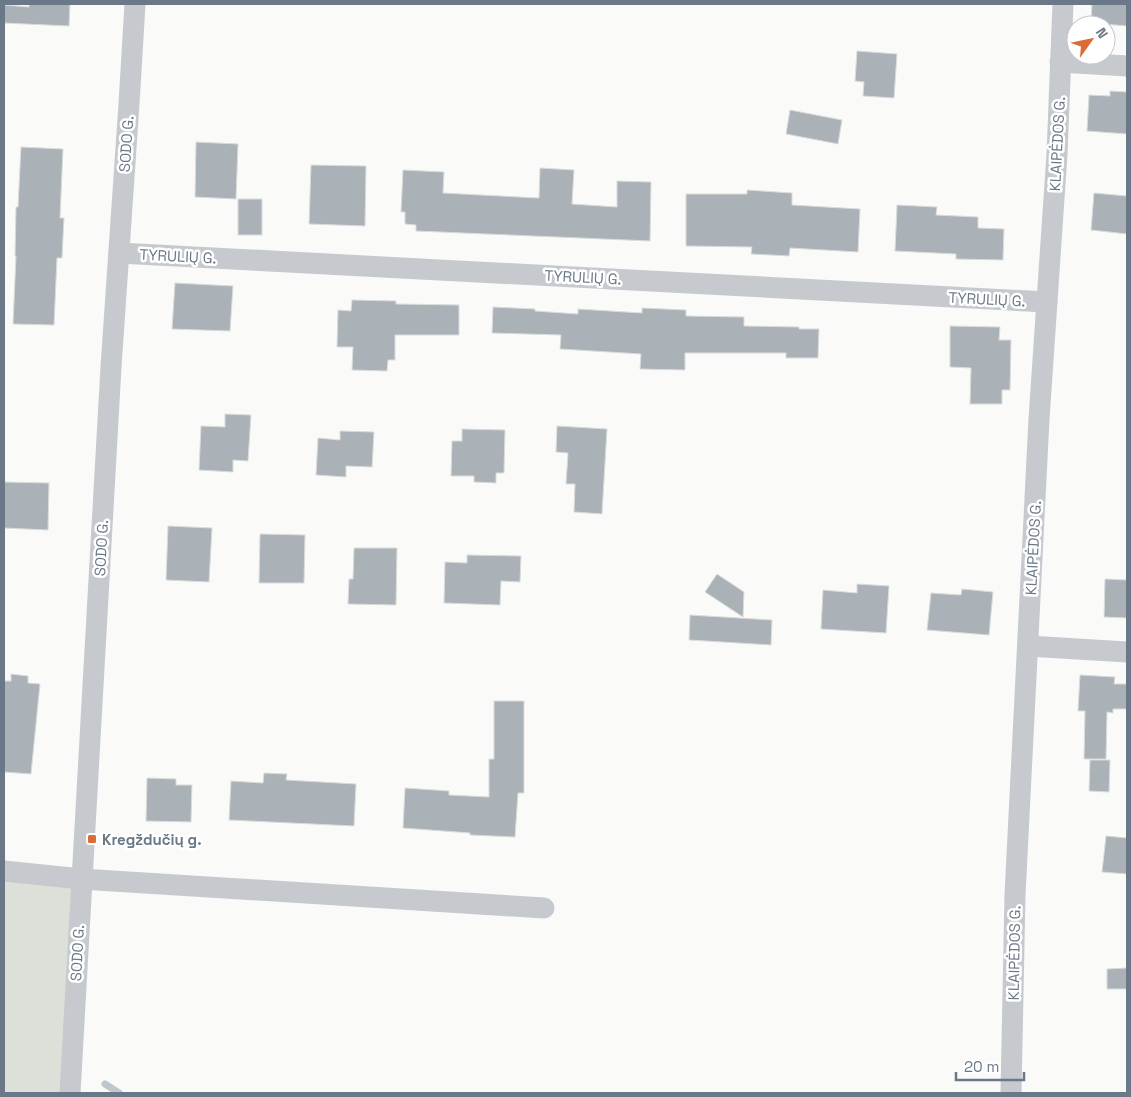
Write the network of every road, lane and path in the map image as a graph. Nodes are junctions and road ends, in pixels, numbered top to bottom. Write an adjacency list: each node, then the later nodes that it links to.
1 (135, 4): 5 (street, SODO G.)
2 (1063, 4): 3 (street, KLAIPĖDOS G.)
3 (1060, 62): 4 (street); 6 (street, KLAIPĖDOS G.)
4 (1127, 66)
5 (119, 252): 6 (street, TYRULIŲ G.); 10 (street, SODO G.)
6 (1047, 302): 7 (street, KLAIPĖDOS G.)
7 (1028, 646): 8 (street); 13 (street, KLAIPĖDOS G.)
8 (1127, 652)
9 (4, 871): 10 (street)
10 (81, 879): 11 (street); 12 (street, SODO G.)
11 (544, 908)
12 (70, 1093)
13 (1011, 1093)

